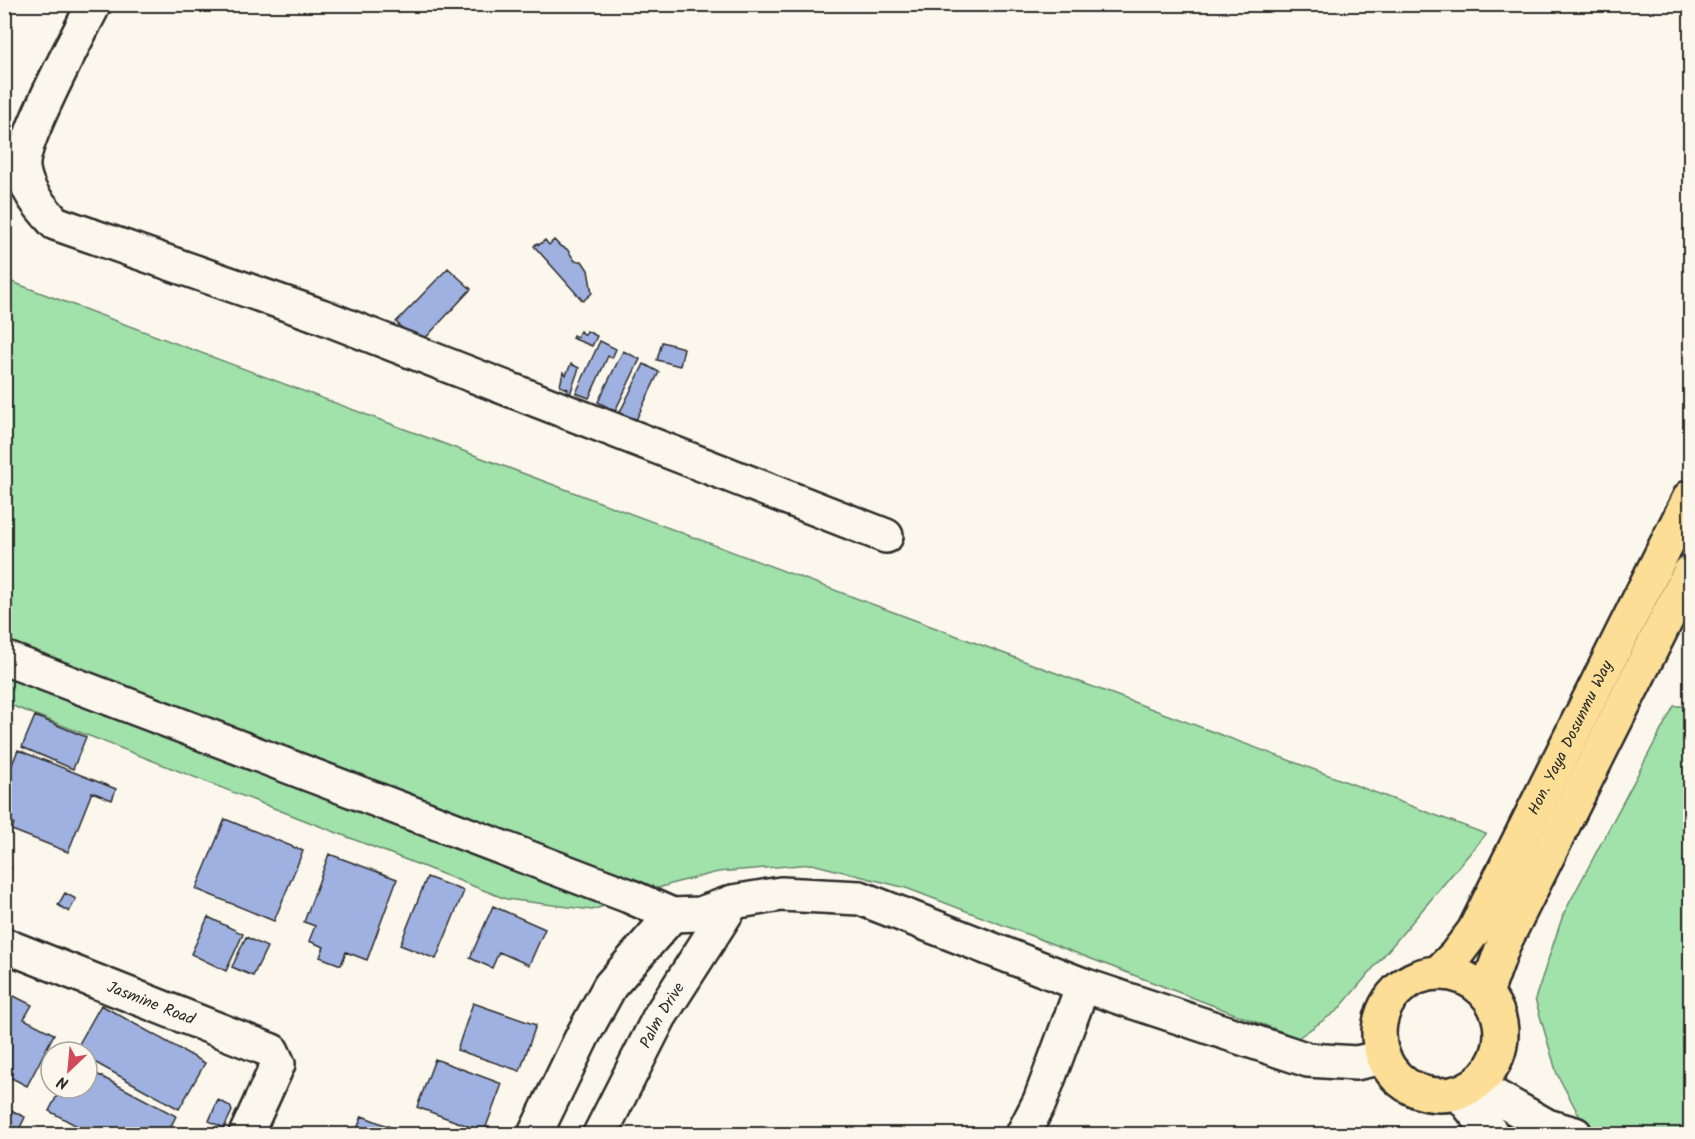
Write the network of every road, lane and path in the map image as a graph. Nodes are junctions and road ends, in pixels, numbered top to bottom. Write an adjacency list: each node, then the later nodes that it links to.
1 (94, 4): 3 (street)
2 (1690, 497): 9 (main road, Hon. Yaya Dosunmu Way)
3 (886, 536)
4 (1690, 572): 11 (main road, Hon. Yaya Dosunmu Way)
5 (4, 658): 7 (street)
6 (733, 902): 7 (street); 10 (street); 16 (street, Palm Drive)
7 (672, 915): 15 (street)
8 (4, 945): 14 (street, Jasmine Road)
9 (1439, 972): 11 (main road); 12 (main road)
10 (1083, 985): 12 (street); 17 (street)
11 (1486, 993): 13 (main road)
12 (1383, 1057): 13 (main road)
13 (1467, 1089): 18 (street); 19 (street)
14 (246, 1134)
15 (535, 1134)
16 (600, 1134)
17 (1023, 1134)
18 (1492, 1134)
19 (1575, 1134)

